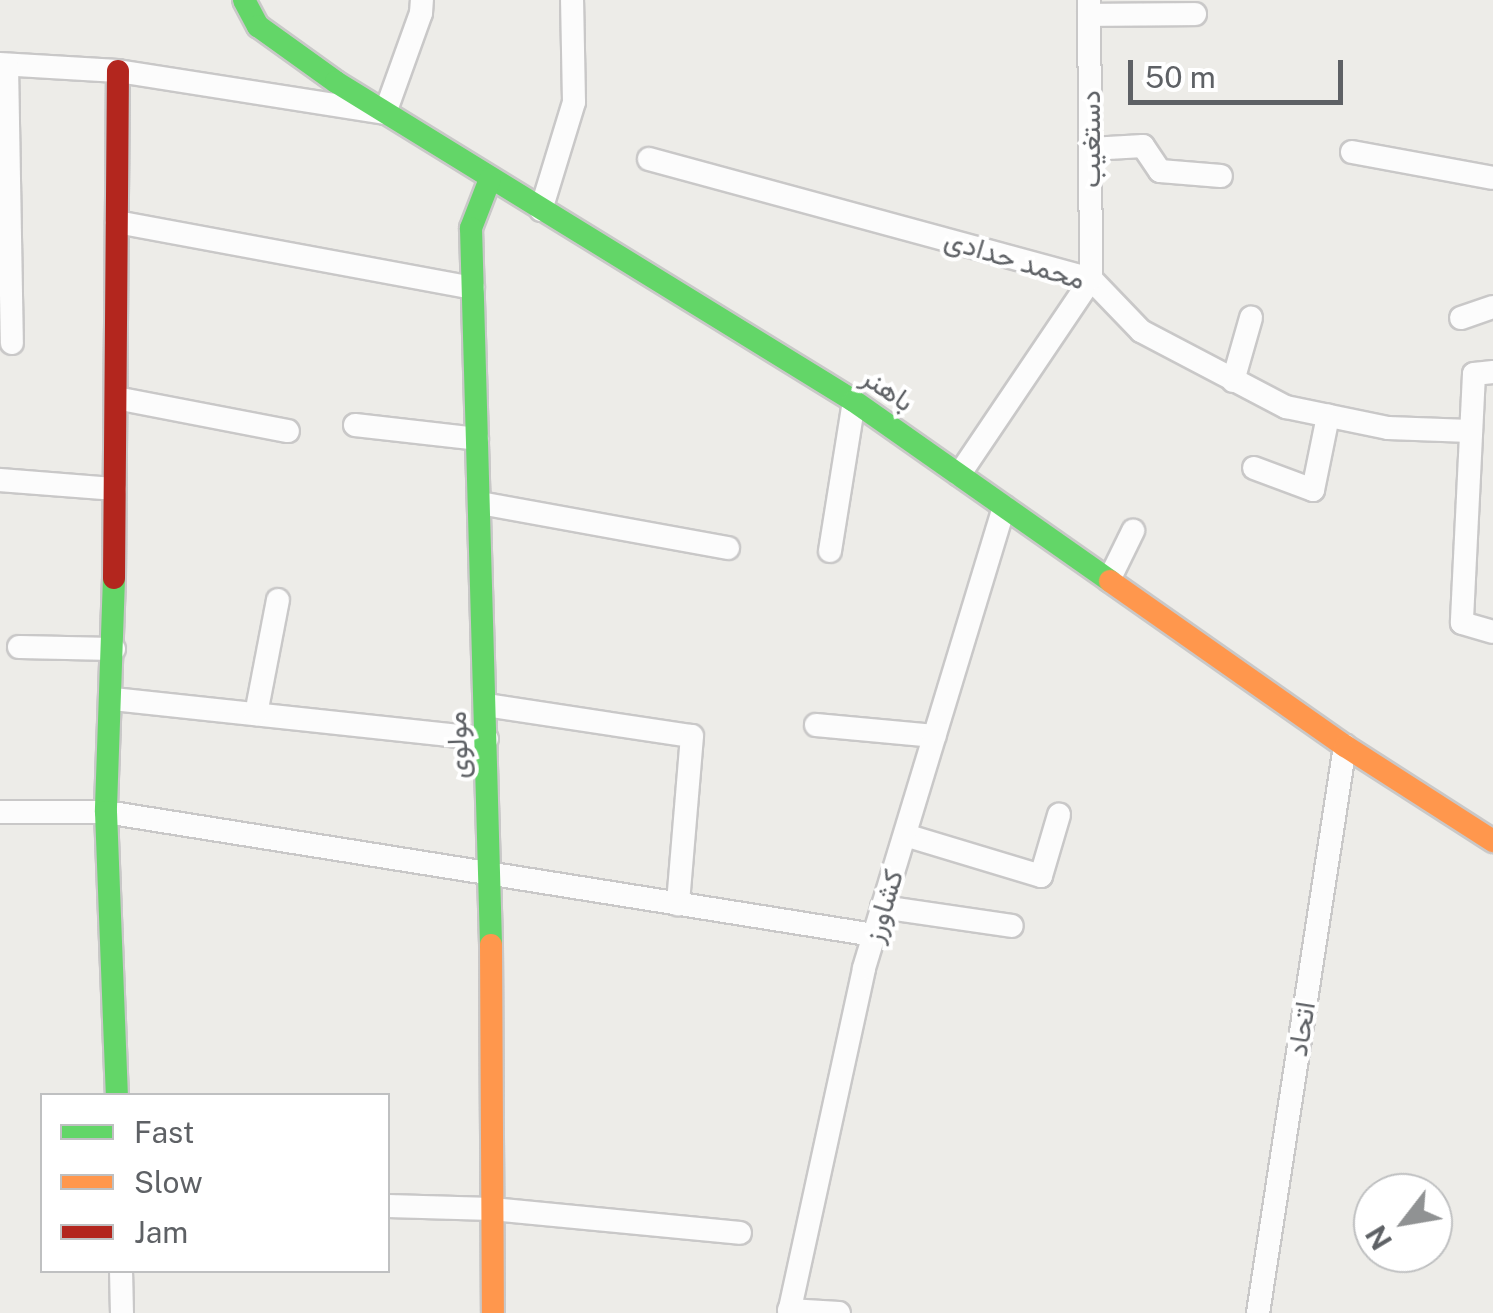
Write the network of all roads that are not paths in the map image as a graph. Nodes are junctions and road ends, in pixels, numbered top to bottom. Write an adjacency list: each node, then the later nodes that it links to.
1 (244, 0): 8 (street, باهنر)
2 (422, 0): 8 (street)
3 (572, 0): 15 (street)
4 (1089, 7): 5 (street); 9 (street, دستغیب)
5 (1195, 14)
6 (4, 64): 7 (street); 22 (street)
7 (118, 71): 8 (street); 16 (street)
8 (385, 113): 13 (street, باهنر)
9 (1090, 149): 12 (street); 17 (street, دستغیب)
10 (1352, 152): 14 (street)
11 (649, 159): 17 (street, محمد حدادی)
12 (1221, 176)
13 (490, 178): 15 (street, باهنر); 18 (street, مولوی)
14 (1493, 178)
15 (541, 210): 26 (street, باهنر)
16 (117, 222): 18 (street); 25 (street)
17 (1091, 279): 24 (street, محمد حدادی); 33 (street)
18 (473, 288): 31 (street, مولوی)
19 (1493, 307): 21 (street)
20 (1251, 318): 24 (street)
21 (1461, 318)
22 (12, 343)
23 (1493, 372): 29 (street)
24 (1233, 381): 27 (street, محمد حدادی)
25 (116, 398): 30 (street); 35 (street)
26 (854, 401): 33 (street, باهنر); 40 (street)
27 (1328, 416): 29 (street, محمد حدادی); 32 (street)
28 (354, 425): 31 (street)
29 (1470, 431): 43 (street)
30 (288, 432)
31 (478, 439): 36 (street, مولوی)
32 (1254, 468)
33 (959, 475): 37 (street, باهنر)
34 (0, 480): 35 (street)
35 (115, 488): 45 (street)
36 (480, 503): 39 (street); 47 (street, مولوی)
37 (1004, 507): 41 (street, باهنر); 50 (street, کشاورز)
38 (1133, 532): 41 (street)
39 (728, 548)
40 (830, 551)
41 (1109, 580): 52 (street, باهنر)
42 (278, 600): 48 (street)
43 (1493, 632)
44 (19, 647): 45 (street)
45 (114, 649): 46 (street)
46 (113, 699): 48 (street); 54 (street)
47 (486, 705): 51 (street, مولوی); 59 (street)
48 (256, 714): 51 (street)
49 (816, 725): 50 (street)
50 (934, 736): 56 (street, کشاورز)
51 (487, 740): 58 (street, مولوی)
52 (1345, 746): 57 (street, باهنر); 72 (street, اتحاد)
53 (0, 812): 54 (street)
54 (106, 812): 58 (street); 63 (street)
55 (1060, 815): 56 (street)
56 (904, 834): 60 (street, کشاورز)
57 (1493, 842)
58 (491, 874): 59 (street); 65 (street, مولوی)
59 (678, 904): 62 (street)
60 (882, 908): 61 (street); 62 (street, کشاورز)
61 (1012, 926)
62 (874, 934): 68 (street, کشاورز)
63 (116, 1093)
64 (390, 1206): 65 (street)
65 (492, 1209): 66 (street); 70 (street, مولوی)
66 (740, 1233)
67 (121, 1273): 69 (street)
68 (789, 1311): 71 (street)
69 (122, 1313)
70 (493, 1313)
71 (839, 1313)
72 (1258, 1313)

